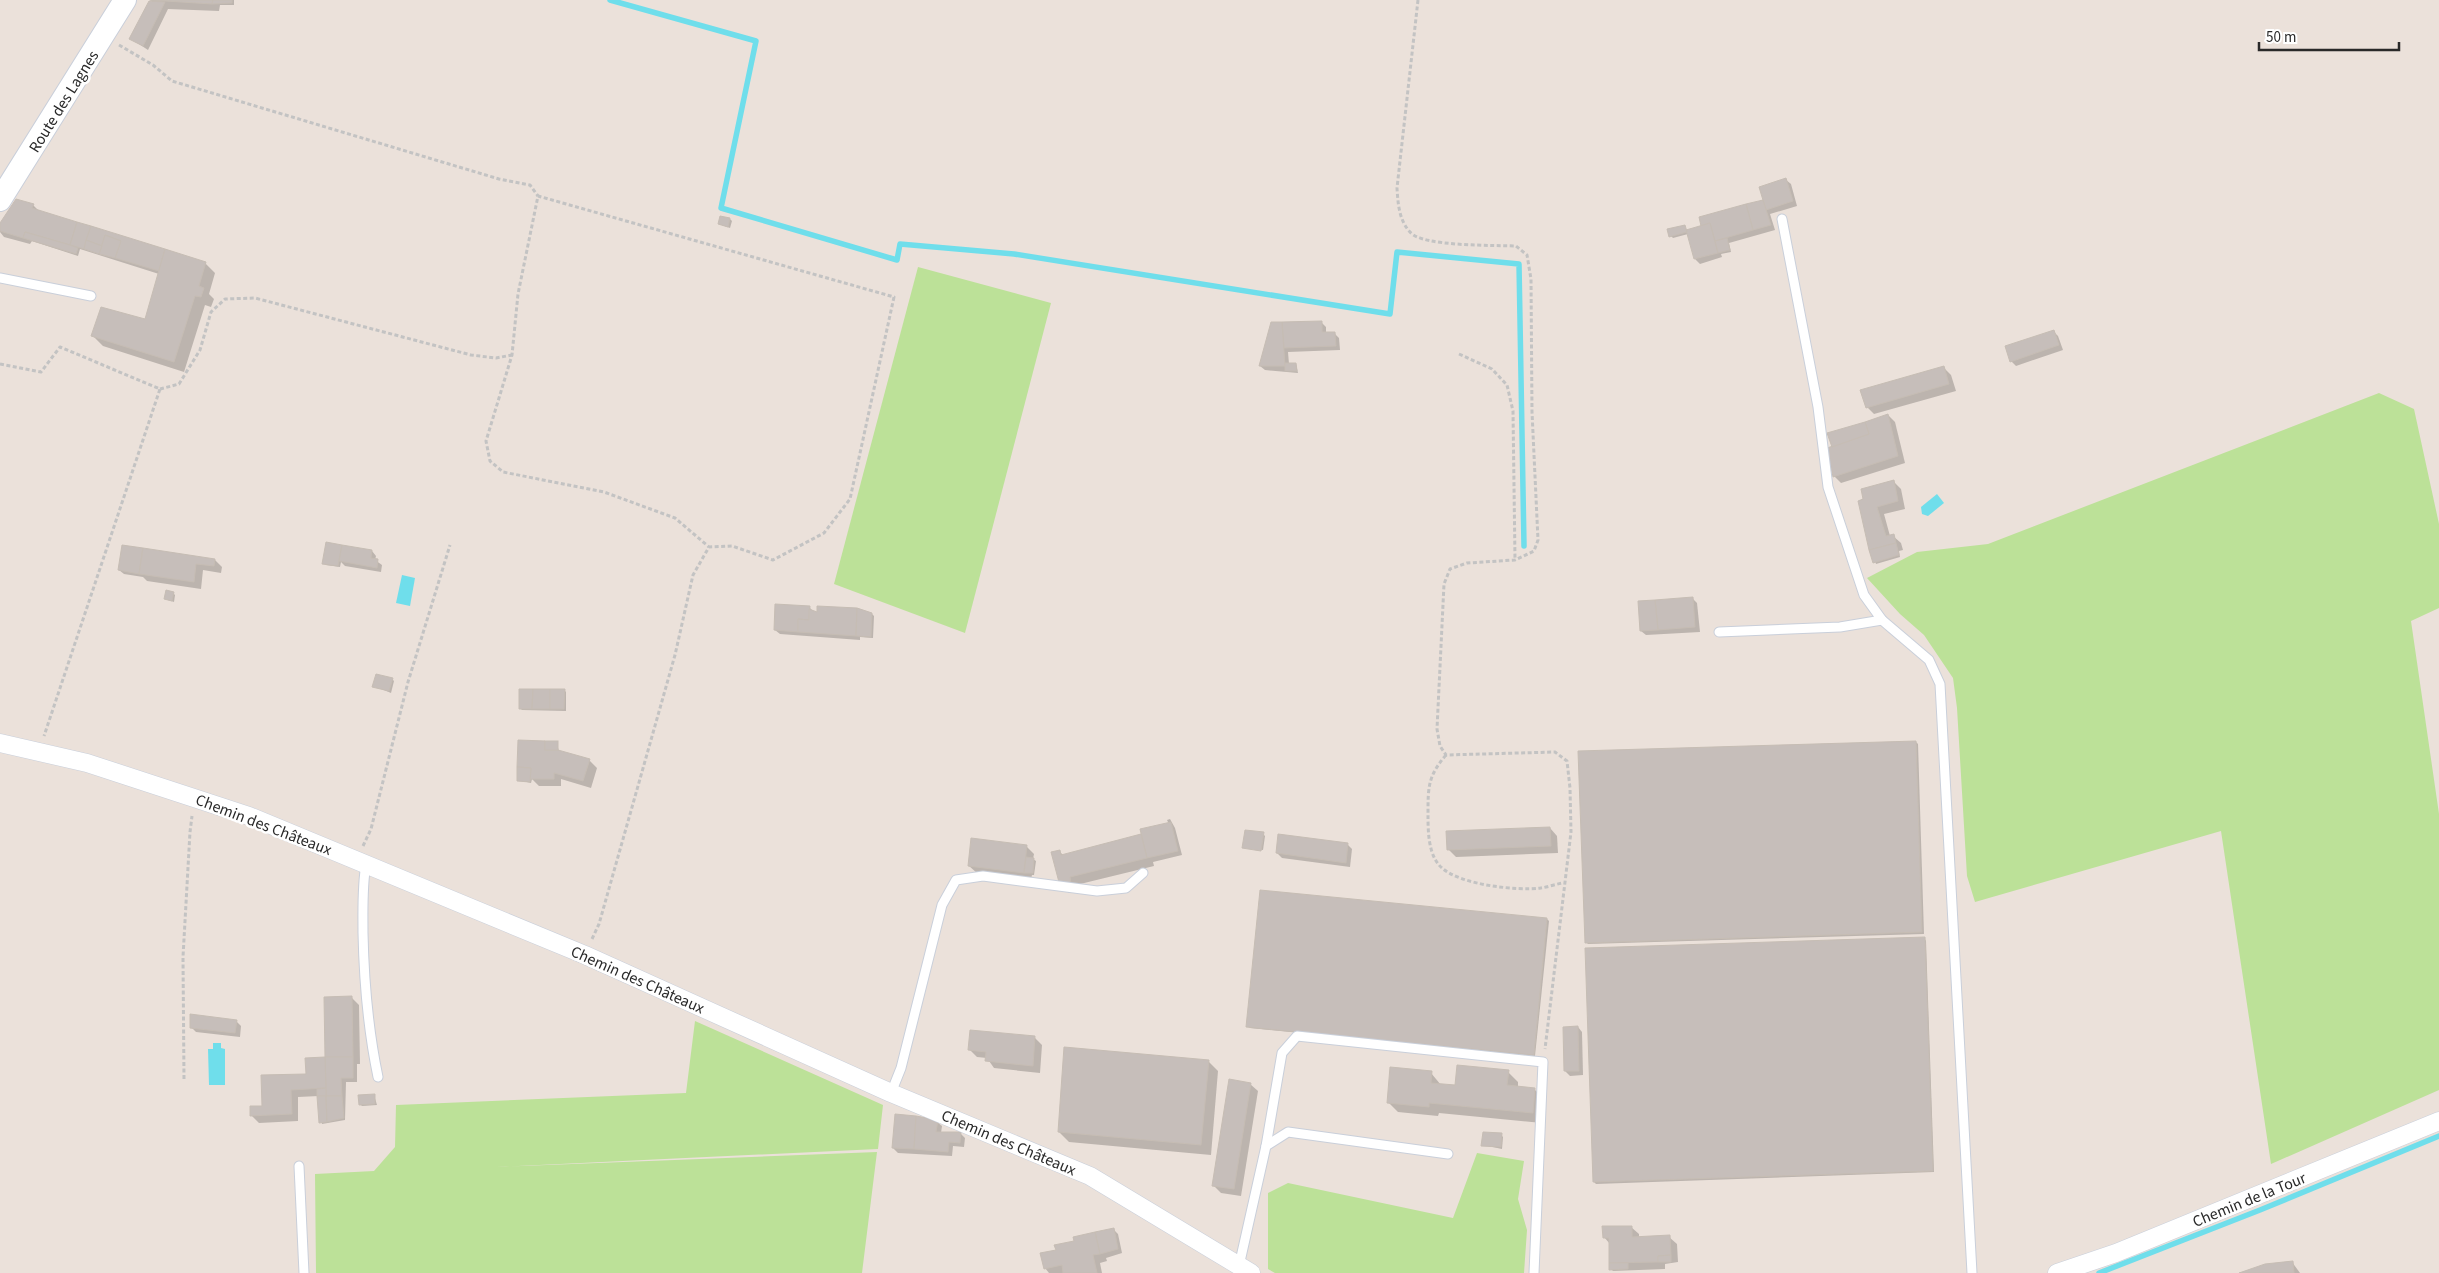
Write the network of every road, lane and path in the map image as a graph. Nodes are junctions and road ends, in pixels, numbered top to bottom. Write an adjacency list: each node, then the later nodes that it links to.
1 (125, 0): 3 (street, Route des Lagnes)
2 (1418, 0): 15 (path)
3 (104, 36): 4 (path); 5 (street, Route des Lagnes)
4 (538, 196): 10 (path); 14 (path)
5 (0, 200)
6 (1782, 220): 16 (lane)
7 (0, 278): 8 (lane)
8 (91, 296)
9 (1459, 354): 15 (path)
10 (512, 356): 12 (path); 14 (path)
11 (0, 364): 12 (path)
12 (160, 388): 19 (path)
13 (450, 546): 22 (path)
14 (709, 547): 25 (path)
15 (1516, 560): 20 (path)
16 (1882, 620): 17 (lane); 37 (lane)
17 (1719, 632)
18 (0, 743): 19 (street, Chemin des Châteaux)
19 (41, 752): 21 (street, Chemin des Châteaux)
20 (1446, 755): 24 (path); 24 (path)
21 (196, 798): 22 (street, Chemin des Châteaux); 28 (path)
22 (361, 862): 25 (street, Chemin des Châteaux); 27 (lane)
23 (1143, 873): 29 (lane)
24 (1563, 883): 26 (path)
25 (585, 955): 29 (street, Chemin des Châteaux)
26 (1543, 1062): 31 (lane); 36 (lane)
27 (378, 1077)
28 (184, 1079)
29 (892, 1093): 34 (street, Chemin des Châteaux)
30 (2439, 1121): 38 (street, Chemin de la Tour)
31 (1266, 1146): 32 (lane); 34 (lane)
32 (1448, 1154)
33 (300, 1166): 35 (lane)
34 (1245, 1270)
35 (304, 1273)
36 (1534, 1273)
37 (1972, 1273)
38 (2057, 1273)

